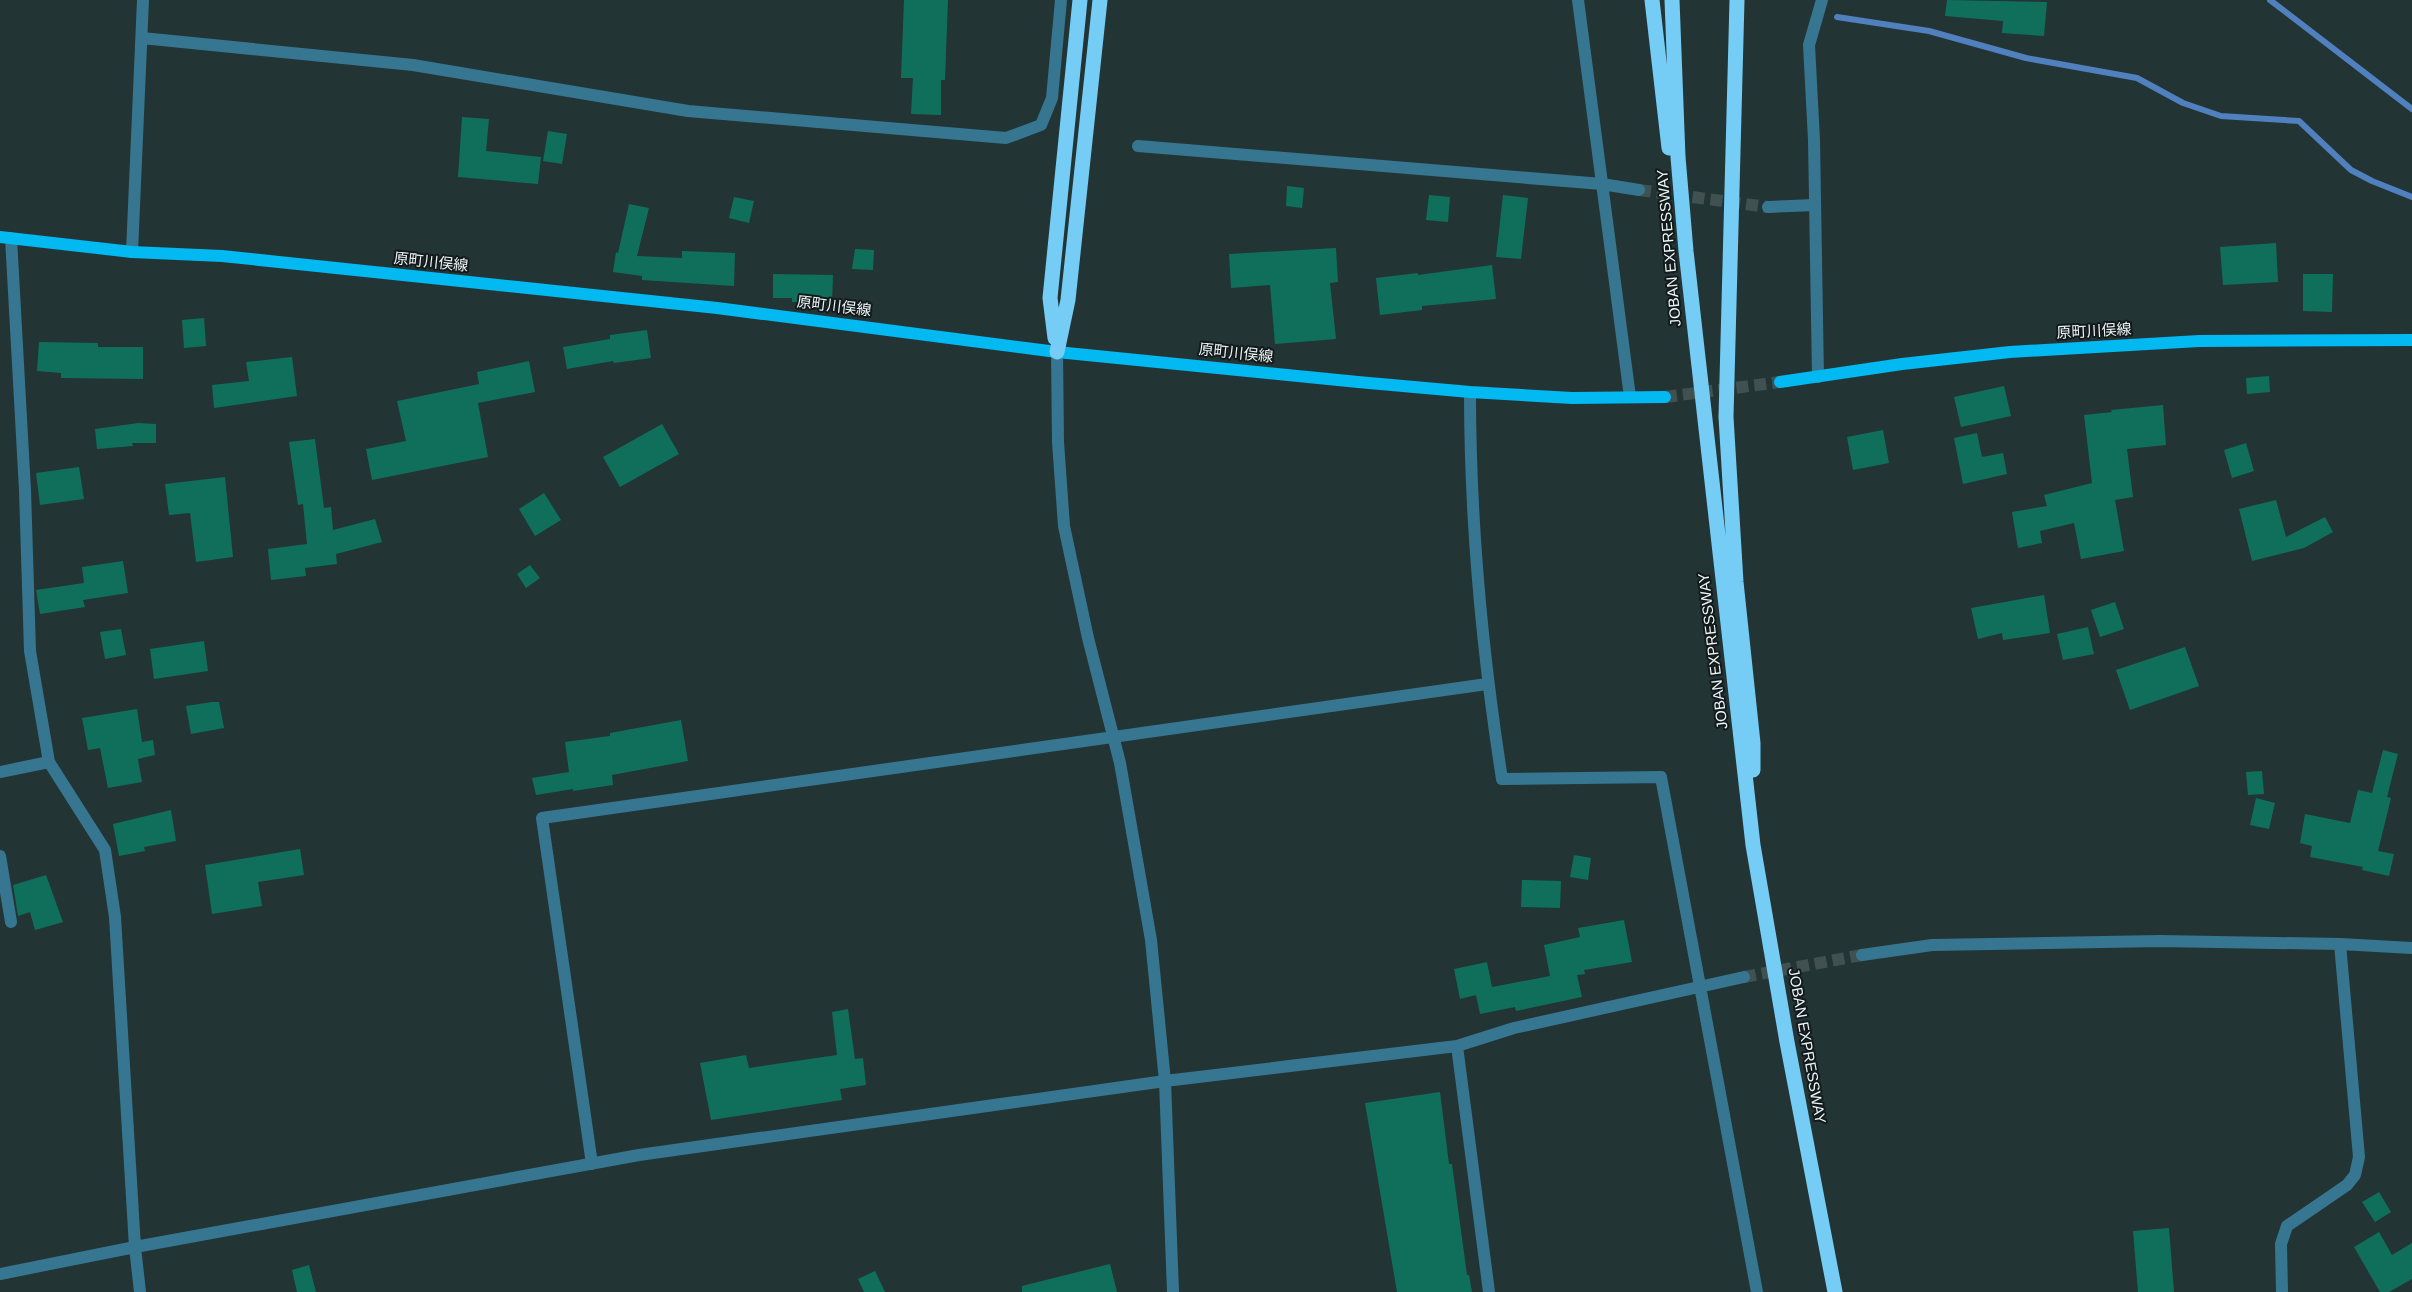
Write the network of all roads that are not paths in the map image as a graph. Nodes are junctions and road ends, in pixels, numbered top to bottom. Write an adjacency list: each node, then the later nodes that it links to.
1 (142, 0): 10 (street)
2 (1061, 0): 10 (street)
3 (1080, 0): 20 (highway)
4 (1100, 0): 20 (highway)
5 (1578, 0): 12 (street)
6 (1652, 0): 17 (highway)
7 (1672, 0): 17 (highway, JOBAN EXPRESSWAY)
8 (1738, 0): 30 (highway)
9 (1822, 0): 14 (street)
10 (142, 38): 18 (street)
11 (1138, 146): 12 (street)
12 (1602, 184): 13 (street); 24 (street)
13 (1639, 190)
14 (1815, 205): 15 (street); 21 (street)
15 (1768, 207)
16 (5, 238): 18 (main road, 原町川俣線); 28 (street)
17 (1686, 251): 30 (highway, JOBAN EXPRESSWAY)
18 (132, 252): 20 (main road, 原町川俣線)
19 (2412, 340): 21 (main road, 原町川俣線)
20 (1057, 352): 23 (main road, 原町川俣線); 27 (street)
21 (1818, 377): 22 (main road, 原町川俣線)
22 (1780, 382)
23 (1470, 392): 24 (main road, 原町川俣線); 26 (street)
24 (1630, 397): 25 (main road, 原町川俣線)
25 (1665, 397)
26 (1487, 684): 27 (street); 37 (street)
27 (1114, 738): 39 (street); 40 (street)
28 (49, 762): 29 (street); 41 (street)
29 (0, 772)
30 (1753, 845): 47 (highway, JOBAN EXPRESSWAY)
31 (0, 856): 32 (street)
32 (11, 922)
33 (2340, 944): 34 (street); 35 (street); 48 (street)
34 (2412, 948)
35 (1862, 955)
36 (1744, 977): 37 (street)
37 (1700, 987): 38 (street); 46 (street)
38 (1457, 1046): 39 (street); 45 (street)
39 (1166, 1081): 40 (street); 44 (street)
40 (592, 1164): 41 (street)
41 (135, 1247): 42 (street); 43 (street)
42 (0, 1274)
43 (140, 1292)
44 (1174, 1292)
45 (1489, 1292)
46 (1757, 1292)
47 (1835, 1292)
48 (2282, 1292)

